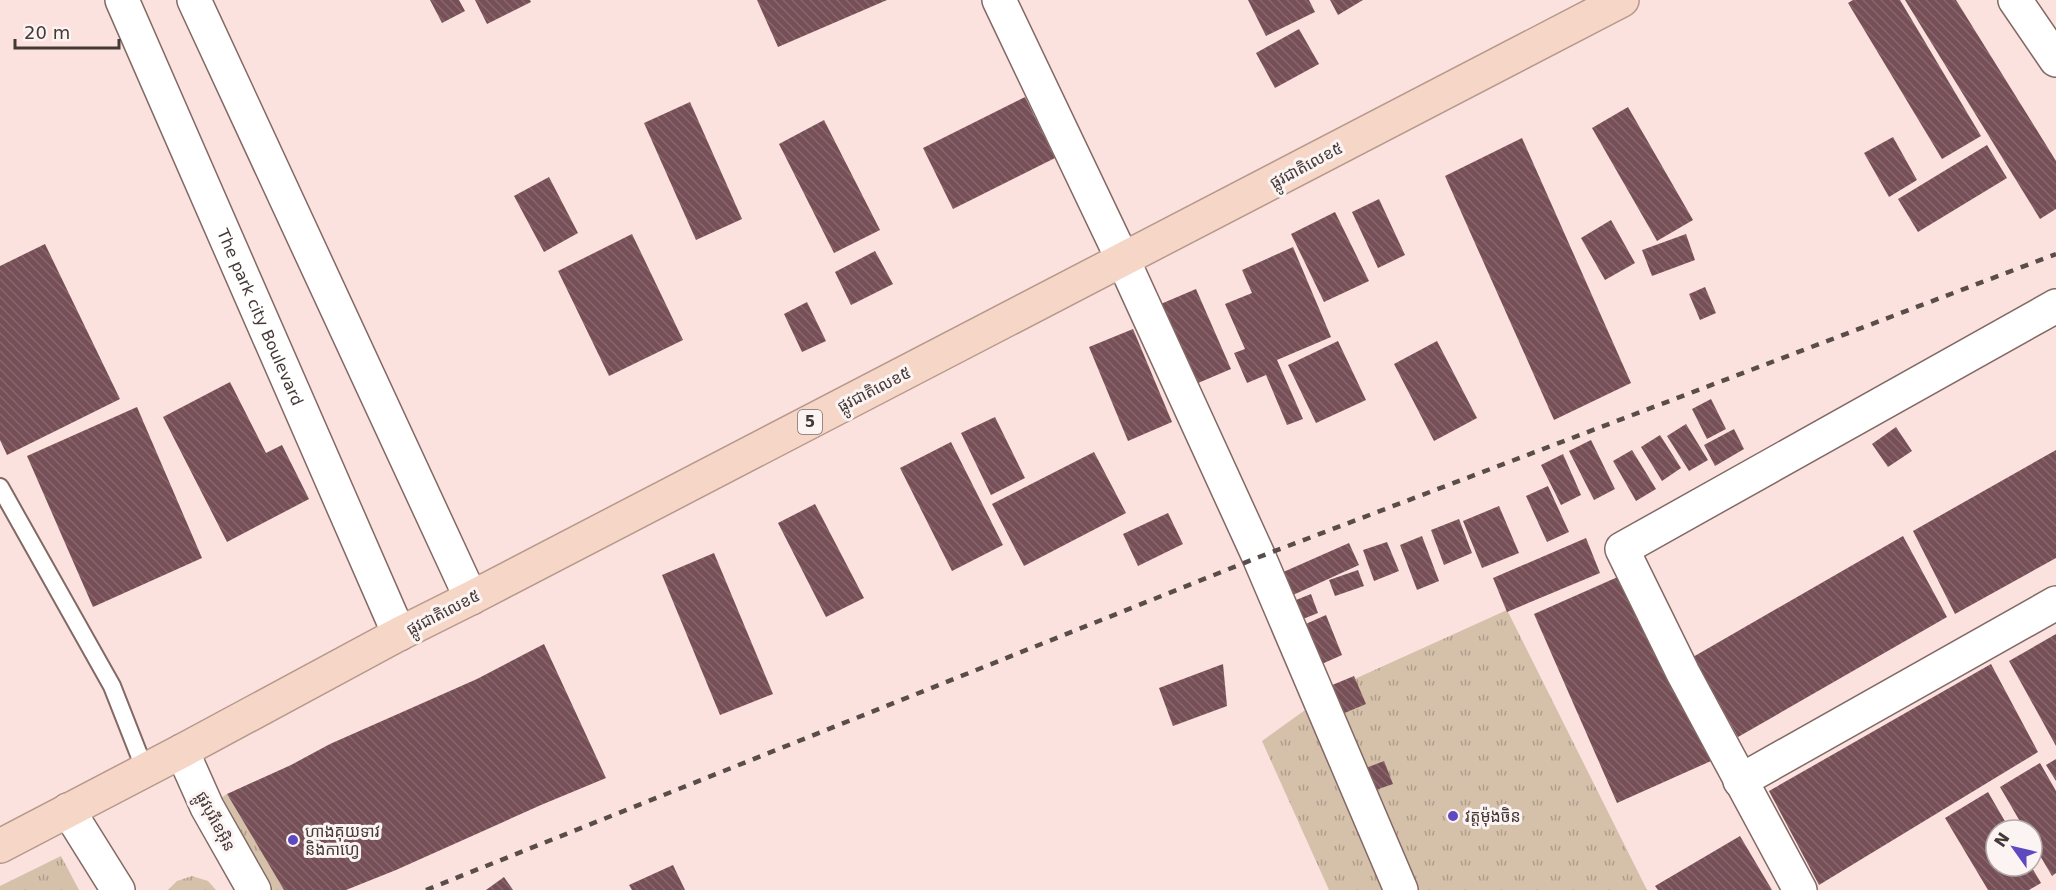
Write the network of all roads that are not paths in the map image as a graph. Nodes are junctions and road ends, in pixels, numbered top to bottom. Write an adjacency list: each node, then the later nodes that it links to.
1 (122, 0): 12 (street, The park city Boulevard)
2 (194, 0): 10 (street)
3 (999, 0): 7 (street)
4 (1622, 0): 7 (highway, ផ្លូវជាតិលេខ៥ / 5)
5 (2015, 0): 6 (street)
6 (2056, 60)
7 (1123, 260): 10 (highway, ផ្លូវជាតិលេខ៥ / 5); 20 (street)
8 (2056, 306): 15 (street)
9 (0, 487): 14 (lane)
10 (471, 598): 12 (highway, ផ្លូវជាតិលេខ៥ / 5)
11 (2056, 603): 15 (street)
12 (399, 634): 13 (highway, ផ្លូវជាតិលេខ៥ / 5)
13 (182, 751): 14 (highway, ផ្លូវជាតិលេខ៥ / 5); 19 (street, ផ្លូវបុរីខេអ៊ិន)
14 (145, 770): 16 (highway, ផ្លូវជាតិលេខ៥ / 5)
15 (1740, 781): 21 (street)
16 (68, 810): 17 (highway, ផ្លូវជាតិលេខ៥ / 5); 18 (street)
17 (0, 846)
18 (118, 890)
19 (254, 890)
20 (1401, 890)
21 (1800, 890)

